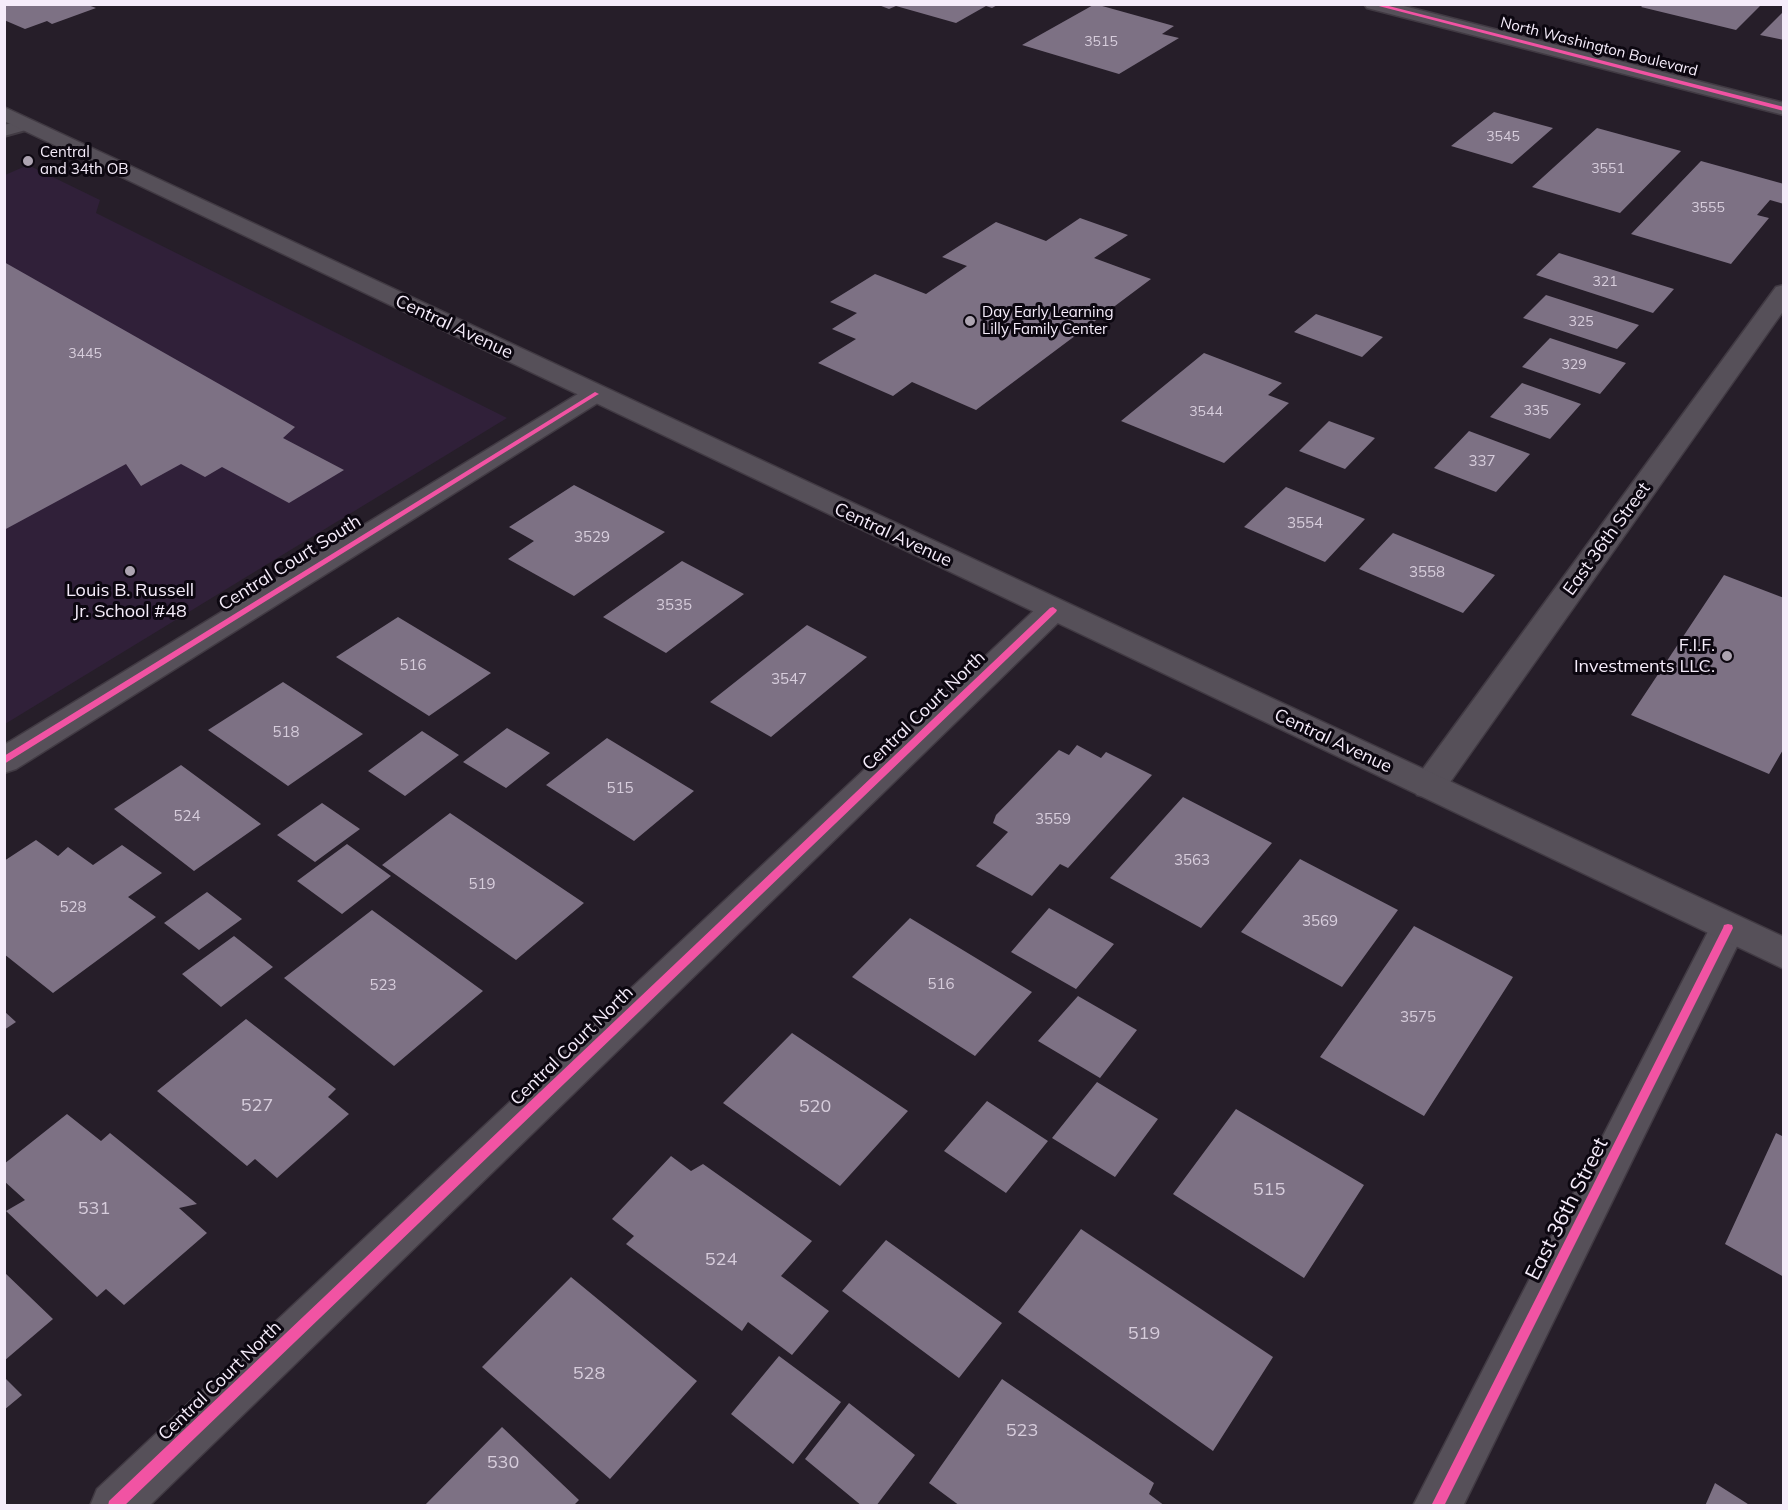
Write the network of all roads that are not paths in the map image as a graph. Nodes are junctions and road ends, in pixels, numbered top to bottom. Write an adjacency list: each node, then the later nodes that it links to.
1 (1373, 4): 2 (street, North Washington Boulevard)
2 (1784, 109)
3 (12, 123): 5 (street, Central Avenue)
4 (1784, 292): 8 (street, East 36th Street)
5 (595, 394): 6 (street, Central Avenue); 7 (street, Central Court South)
6 (1053, 610): 8 (street, Central Avenue); 11 (street, Central Court North)
7 (4, 761)
8 (1429, 786): 9 (street, Central Avenue)
9 (1728, 928): 10 (street, Central Avenue); 12 (street, East 36th Street)
10 (1784, 954)
11 (114, 1506)
12 (1437, 1506)

